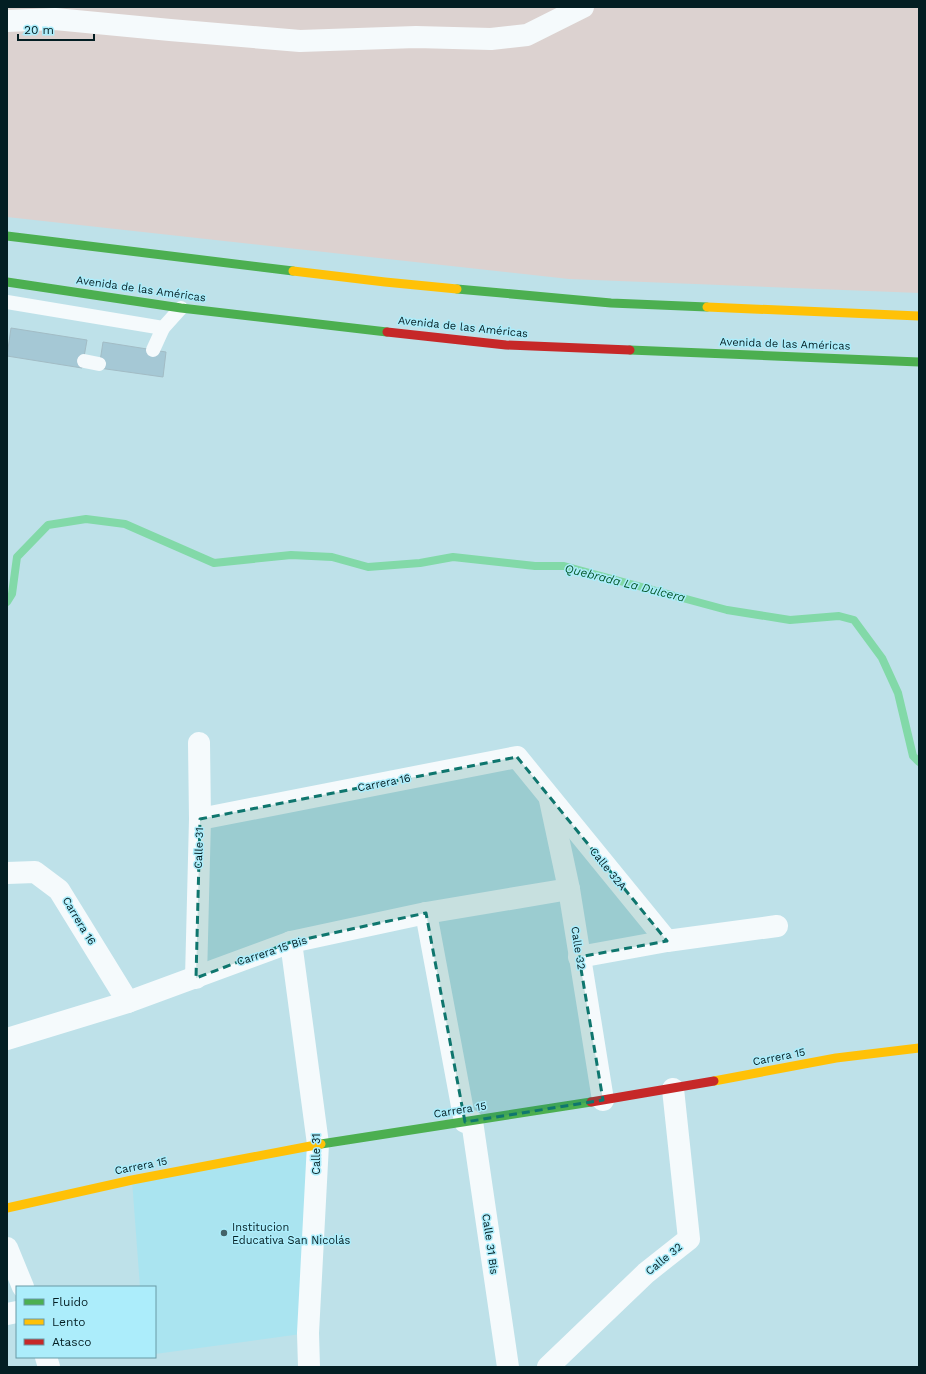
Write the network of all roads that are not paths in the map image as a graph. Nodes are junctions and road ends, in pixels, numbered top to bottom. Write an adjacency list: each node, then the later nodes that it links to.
1 (583, 7): 2 (street)
2 (7, 21)
3 (7, 236): 7 (main road)
4 (7, 282): 6 (main road, Avenida de las Américas)
5 (7, 302): 8 (lane)
6 (181, 308): 8 (lane); 11 (main road, Avenida de las Américas)
7 (919, 316)
8 (163, 328): 9 (lane)
9 (153, 350)
10 (84, 361): 12 (lane)
11 (919, 362)
12 (99, 364)
13 (199, 743): 15 (street, Calle 31)
14 (549, 797): 15 (street, Carrera 16); 17 (street, Calle 32); 20 (street, Calle 32A)
15 (200, 819): 23 (street, Calle 31)
16 (7, 873): 24 (street, Carrera 16)
17 (569, 889): 18 (street, Carrera 15 Bis); 22 (street, Calle 32)
18 (426, 913): 21 (street, Carrera 15 Bis); 29 (street, Calle 31 Bis)
19 (777, 926): 20 (street)
20 (667, 941): 22 (street)
21 (291, 942): 23 (street, Carrera 15 Bis); 30 (street, Calle 31)
22 (579, 957): 28 (street, Calle 32)
23 (196, 978): 24 (street, Carrera 15 Bis)
24 (128, 1002): 25 (street, Carrera 15 Bis)
25 (7, 1039)
26 (919, 1048): 27 (main road, Carrera 15)
27 (673, 1089): 28 (main road, Carrera 15); 36 (street, Calle 32)
28 (603, 1100): 29 (main road, Carrera 15)
29 (468, 1121): 30 (main road, Carrera 15); 35 (street, Calle 31 Bis)
30 (318, 1144): 31 (main road, Carrera 15); 34 (street, Calle 31)
31 (7, 1208)
32 (7, 1248): 33 (street)
33 (23, 1286)
34 (309, 1367)
35 (508, 1367)
36 (548, 1367)

